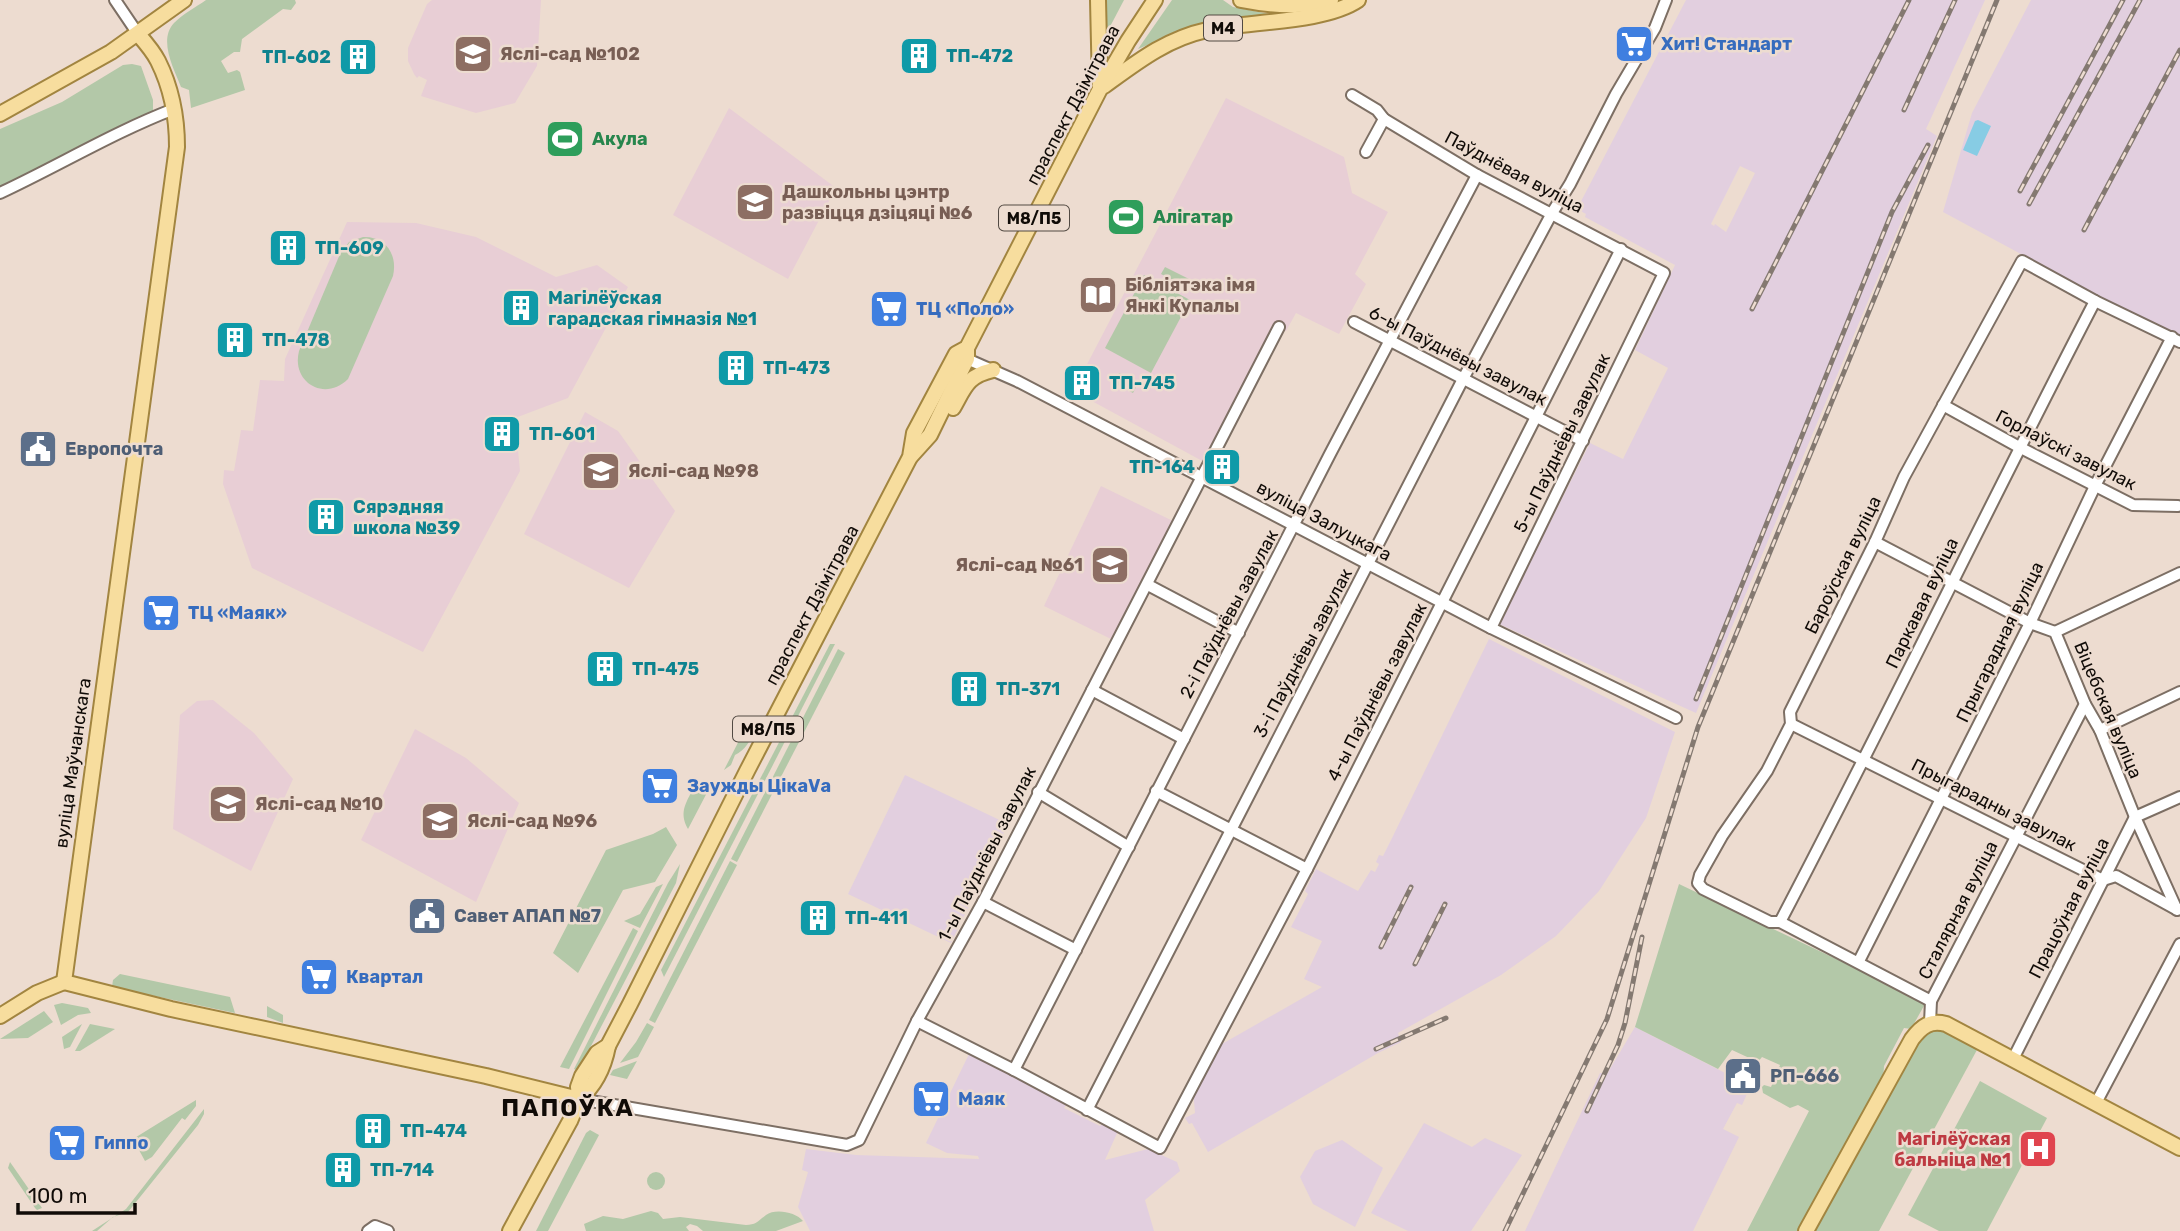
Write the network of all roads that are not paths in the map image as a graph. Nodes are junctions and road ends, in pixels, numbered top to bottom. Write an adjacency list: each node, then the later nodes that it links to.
1 (115, 0): 9 (street)
2 (184, 0): 9 (main road)
3 (1098, 0): 10 (main road)
4 (1155, 0): 10 (main road, праспект Дзімітрава / М8/П5)
5 (1241, 0): 6 (main road, М4)
6 (1331, 0)
7 (1358, 0): 10 (main road, М4)
8 (1666, 0): 18 (street, 3-і Паўднёвы завулак)
9 (138, 34): 12 (main road, вуліца Маўчанскага); 13 (main road)
10 (1100, 89): 26 (main road, праспект Дзімітрава / М8/П5)
11 (1352, 94): 14 (street, Паўднёвая вуліца)
12 (174, 109): 17 (street); 73 (main road, вуліца Маўчанскага)
13 (0, 114)
14 (1384, 119): 15 (street); 16 (street, Паўднёвая вуліца)
15 (1366, 152)
16 (1477, 175): 18 (street, Паўднёвая вуліца); 25 (street, 2-і Паўднёвы завулак)
17 (0, 193)
18 (1552, 213): 19 (street, Паўднёвая вуліца); 28 (street, 3-і Паўднёвы завулак)
19 (1621, 249): 20 (street, Паўднёвая вуліца); 30 (street, 4-ы Паўднёвы завулак)
20 (1664, 273): 32 (street, 5-ы Паўднёвы завулак)
21 (2095, 301): 24 (street); 29 (street, Бароўская вуліца); 33 (street, Паркавая вуліца)
22 (1354, 322): 25 (street, 6-ы Паўднёвы завулак)
23 (1279, 327): 35 (street, 1-ы Паўднёвы завулак)
24 (2176, 340): 36 (street, Прыгарадная вуліца)
25 (1389, 342): 28 (street, 6-ы Паўднёвы завулак); 38 (street, 2-і Паўднёвы завулак)
26 (963, 354): 27 (street, вуліца Залуцкага); 31 (main road); 34 (main road, праспект Дзімітрава / М8/П5)
27 (993, 370): 31 (main road); 35 (street, вуліца Залуцкага)
28 (1463, 379): 30 (street, 6-ы Паўднёвы завулак); 40 (street, 3-і Паўднёвы завулак)
29 (1943, 405): 33 (street, Горлаўскі завулак); 39 (street, Бароўская вуліца)
30 (1536, 416): 32 (street, 6-ы Паўднёвы завулак); 44 (street, 4-ы Паўднёвы завулак)
31 (930, 435): 34 (main road)
32 (1583, 441): 46 (street, 5-ы Паўднёвы завулак)
33 (2019, 447): 36 (street, Горлаўскі завулак); 42 (street, Паркавая вуліца)
34 (910, 457): 81 (main road, праспект Дзімітрава / М8/П5)
35 (1203, 478): 38 (street, вуліца Залуцкага); 43 (street, 1-ы Паўднёвы завулак)
36 (2096, 484): 37 (street, Горлаўскі завулак); 45 (street, Прыгарадная вуліца)
37 (2179, 506)
38 (1295, 525): 40 (street, вуліца Залуцкага); 48 (street, 2-і Паўднёвы завулак)
39 (1875, 542): 42 (street, Віцебская вуліца); 53 (street, Бароўская вуліца)
40 (1369, 564): 44 (street, вуліца Залуцкага); 62 (street, 3-і Паўднёвы завулак)
41 (2180, 573): 47 (street)
42 (1951, 583): 45 (street, Віцебская вуліца); 56 (street, Паркавая вуліца)
43 (1149, 585): 48 (street); 49 (street, 1-ы Паўднёвы завулак)
44 (1441, 602): 46 (street, вуліца Залуцкага); 65 (street, 4-ы Паўднёвы завулак)
45 (2030, 623): 47 (street, Віцебская вуліца); 60 (street, Прыгарадная вуліца)
46 (1491, 628): 52 (street, вуліца Залуцкага)
47 (2055, 632): 51 (street, Віцебская вуліца)
48 (1239, 633): 55 (street, 2-і Паўднёвы завулак)
49 (1092, 690): 55 (street); 58 (street, 1-ы Паўднёвы завулак)
50 (2180, 692): 54 (street)
51 (2085, 704): 54 (street, Віцебская вуліца); 63 (street, Сталярная вуліца)
52 (1676, 718)
53 (1791, 724): 56 (street, Прыгарадны завулак); 69 (street, Бароўская вуліца)
54 (2099, 730): 61 (street, Віцебская вуліца)
55 (1184, 739): 57 (street, 2-і Паўднёвы завулак)
56 (1865, 760): 60 (street, Прыгарадны завулак); 69 (street, Паркавая вуліца)
57 (1156, 791): 62 (street); 64 (street, 2-і Паўднёвы завулак)
58 (1038, 792): 64 (street); 67 (street, 1-ы Паўднёвы завулак)
59 (2180, 797): 61 (street)
60 (1942, 799): 63 (street, Прыгарадны завулак); 72 (street, Прыгарадная вуліца)
61 (2135, 817): 66 (street, Працоўная вуліца); 68 (street, Віцебская вуліца)
62 (1231, 829): 65 (street); 83 (street, 3-і Паўднёвы завулак)
63 (2016, 835): 66 (street, Прыгарадны завулак); 74 (street, Сталярная вуліца)
64 (1129, 847): 71 (street, 2-і Паўднёвы завулак)
65 (1307, 869): 83 (street, 4-ы Паўднёвы завулак)
66 (2103, 880): 68 (street, Прыгарадны завулак); 78 (street, Працоўная вуліца)
67 (983, 902): 71 (street); 76 (street, 1-ы Паўднёвы завулак)
68 (2179, 910)
69 (1780, 922): 72 (street)
70 (2180, 944): 82 (street)
71 (1076, 950): 79 (street, 2-і Паўднёвы завулак)
72 (1860, 961): 74 (street)
73 (64, 982): 75 (main road); 80 (main road)
74 (1931, 1001): 77 (street, Сталярная вуліца)
75 (0, 1016)
76 (918, 1021): 79 (street); 81 (street, 1-ы Паўднёвы завулак)
77 (1930, 1023): 78 (main road); 89 (main road)
78 (2013, 1059): 82 (main road)
79 (1014, 1070): 83 (street)
80 (549, 1091): 81 (main road); 84 (main road)
81 (579, 1098): 84 (main road, праспект Дзімітрава / М8/П5)
82 (2096, 1103): 85 (main road)
83 (1087, 1110)
84 (561, 1136): 88 (main road, праспект Дзімітрава / М8/П5)
85 (2180, 1148)
86 (368, 1231): 87 (street)
87 (388, 1231)
88 (510, 1231)
89 (1806, 1231)

